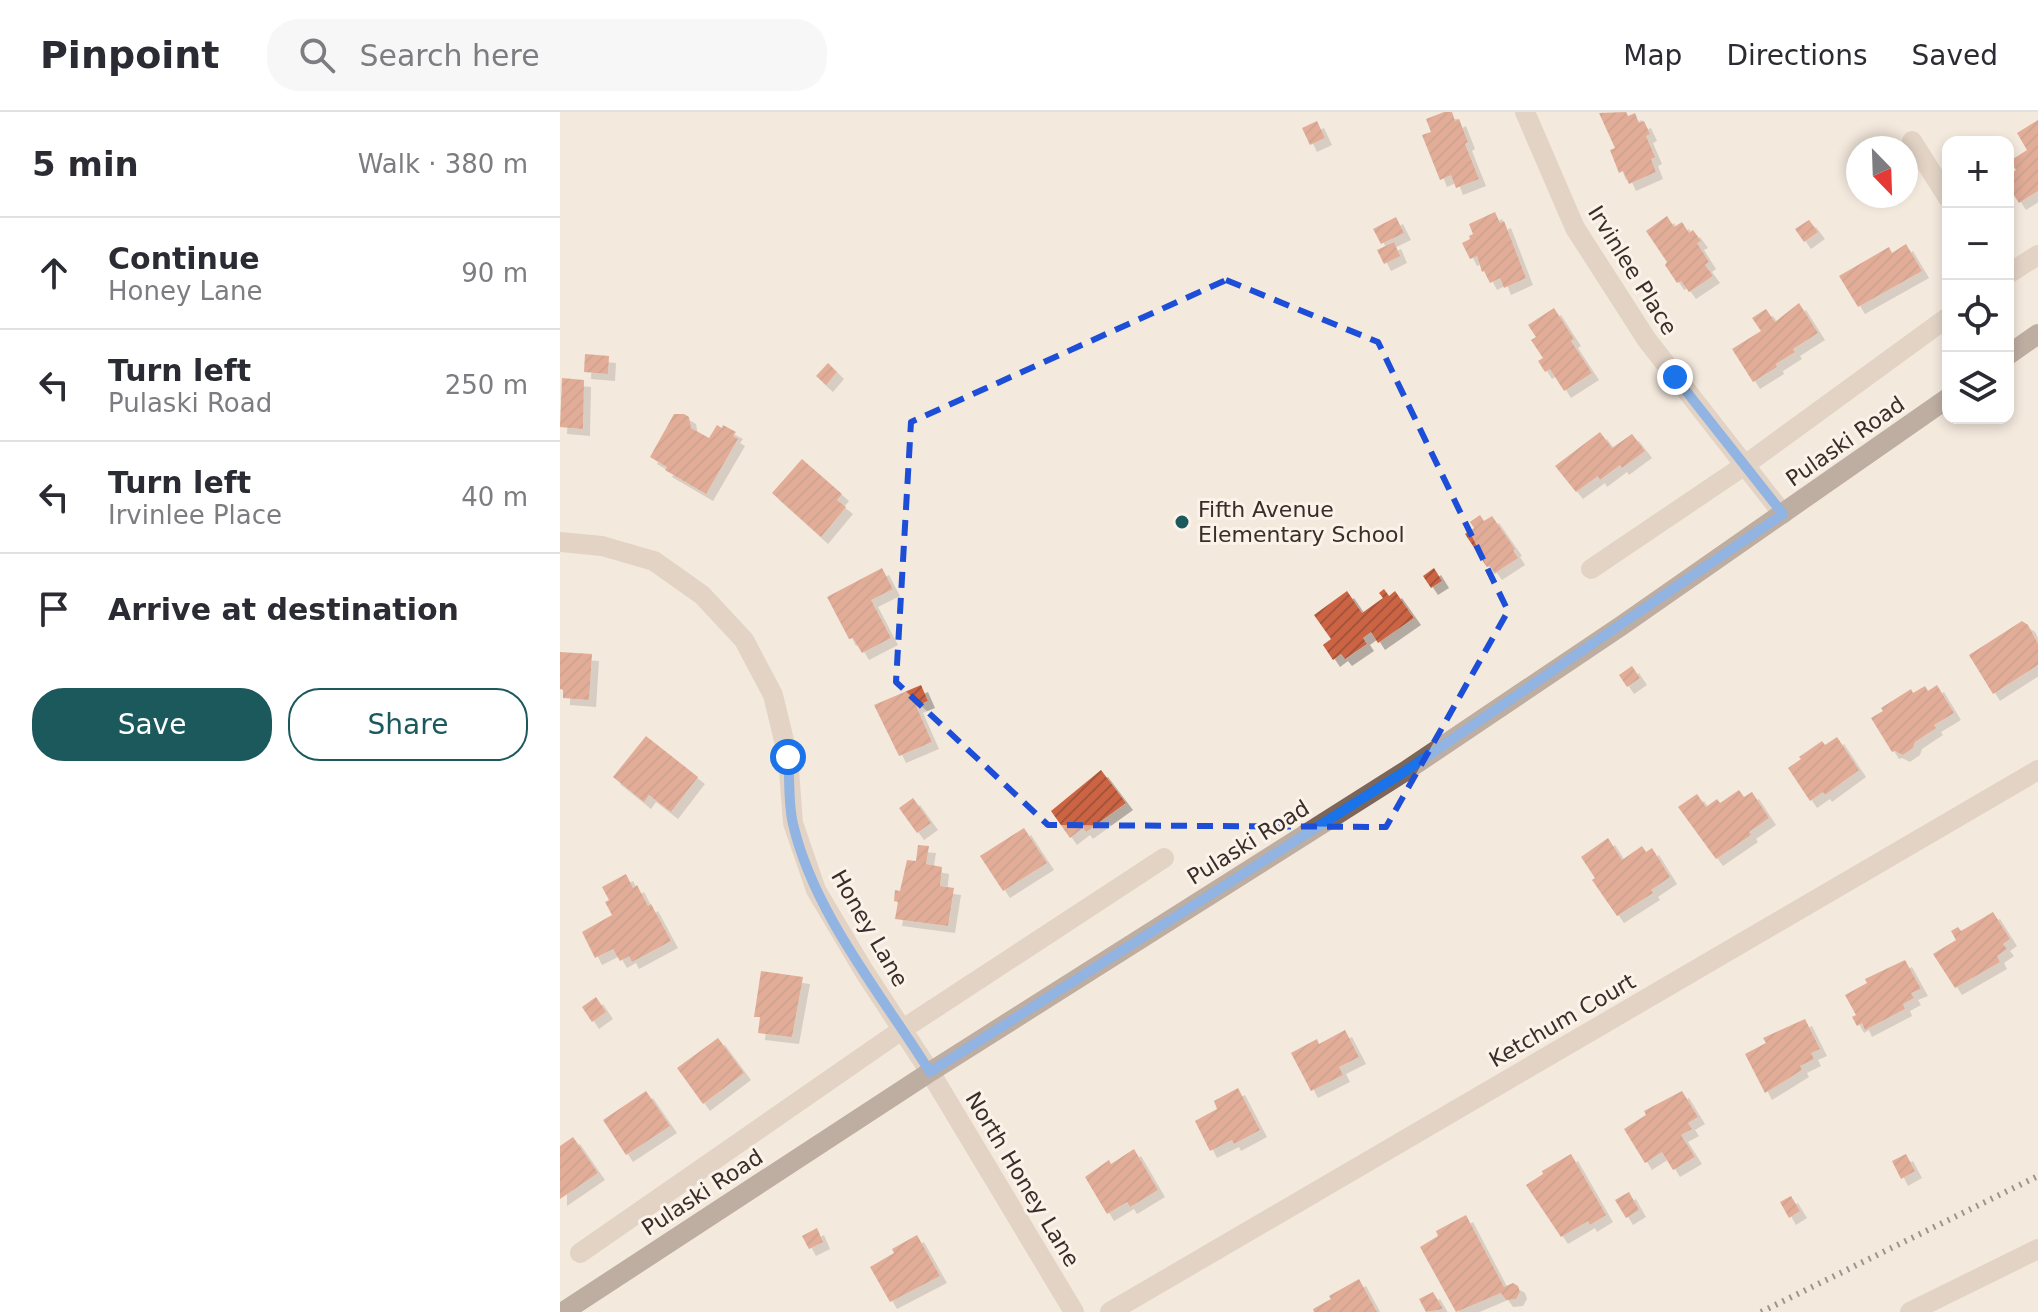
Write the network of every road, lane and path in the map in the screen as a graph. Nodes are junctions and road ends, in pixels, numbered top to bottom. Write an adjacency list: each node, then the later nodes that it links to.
1 (1525, 112): 10 (street, Irvinlee Place)
2 (1918, 150): 3 (street)
3 (1942, 188)
4 (2038, 255): 5 (street)
5 (2014, 270)
6 (1942, 321): 10 (street)
7 (2038, 334): 8 (main road)
8 (2012, 352)
9 (1942, 402): 11 (main road, Pulaski Road)
10 (1745, 465): 11 (street, Irvinlee Place); 13 (street)
11 (1783, 514): 17 (main road, Pulaski Road)
12 (560, 542): 16 (street, Honey Lane)
13 (1591, 569)
14 (2038, 770): 22 (street, Ketchum Court)
15 (1164, 858): 16 (street)
16 (903, 1029): 17 (street, Honey Lane); 19 (street)
17 (930, 1072): 20 (main road, Pulaski Road); 21 (street, North Honey Lane)
18 (2038, 1249): 23 (street)
19 (580, 1253)
20 (563, 1312)
21 (1074, 1312)
22 (1110, 1312)
23 (1910, 1312)

